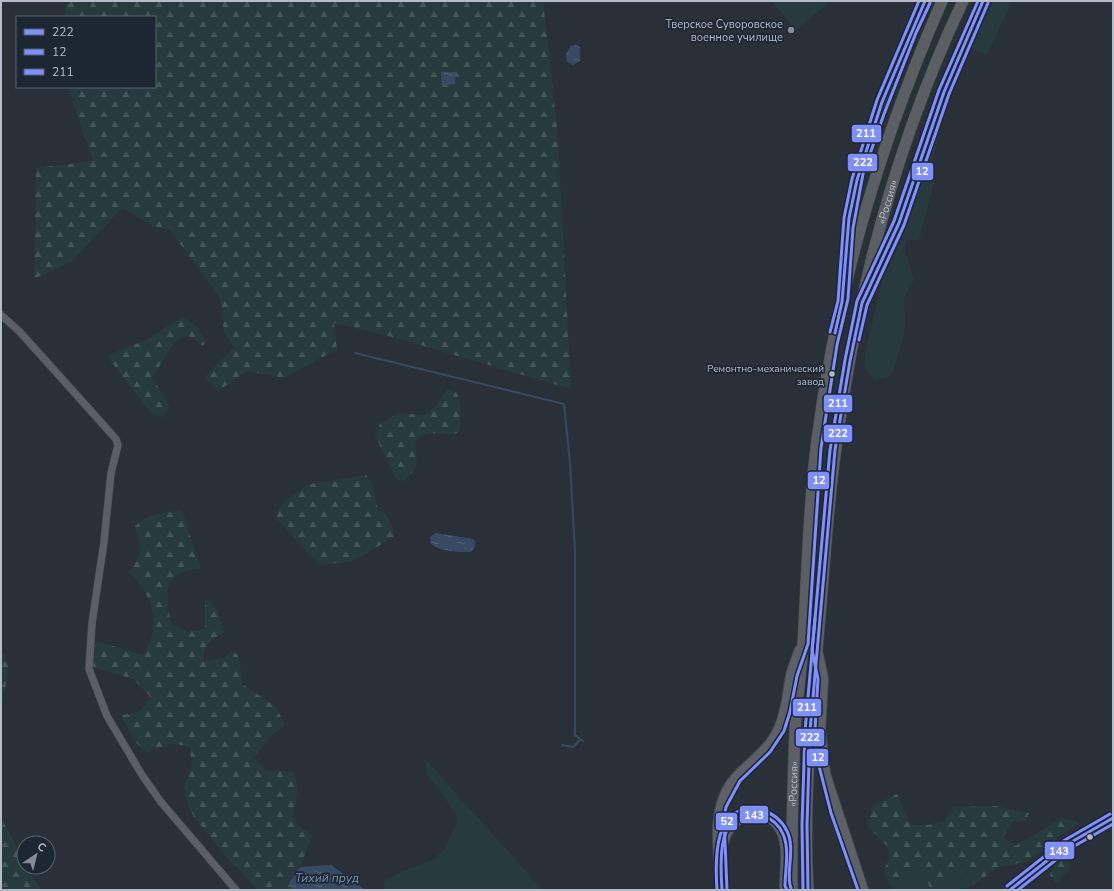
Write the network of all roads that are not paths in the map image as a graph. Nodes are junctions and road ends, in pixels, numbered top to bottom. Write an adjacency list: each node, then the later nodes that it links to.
1 (925, 1): 5 (main road)
2 (942, 1): 5 (highway, «Россия»)
3 (963, 1): 6 (highway, «Россия»)
4 (983, 1): 6 (main road)
5 (843, 298): 8 (highway, «Россия»)
6 (862, 303): 9 (highway, «Россия»)
7 (1, 315): 12 (street)
8 (803, 644): 11 (main road); 15 (highway, «Россия»)
9 (817, 650): 16 (highway, «Россия»); 17 (main road)
10 (1113, 818): 18 (main road)
11 (720, 864): 13 (main road); 14 (main road)
12 (236, 890)
13 (722, 890)
14 (786, 890)
15 (792, 890)
16 (808, 890)
17 (863, 890)
18 (1010, 890)

